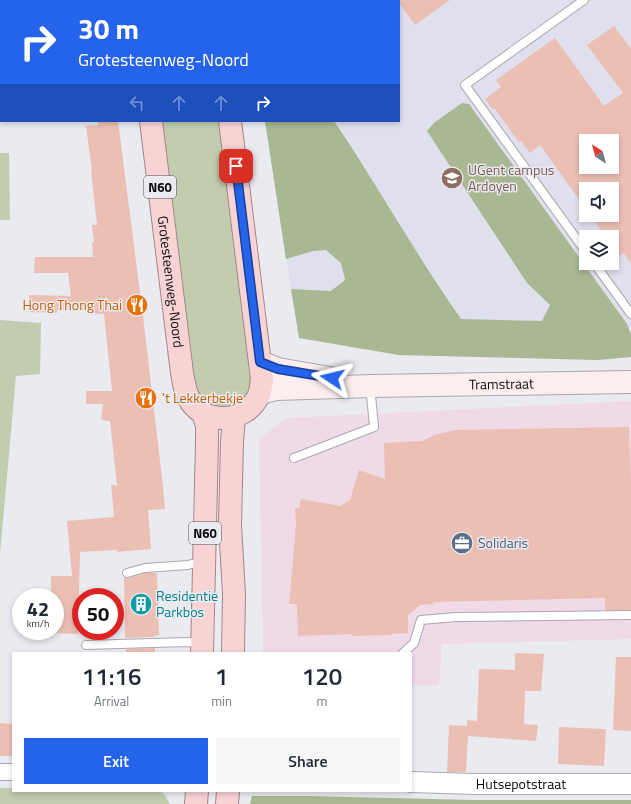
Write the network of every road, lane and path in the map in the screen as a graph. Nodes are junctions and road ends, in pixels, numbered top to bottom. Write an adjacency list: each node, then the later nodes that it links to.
1 (584, 0): 4 (lane)
2 (151, 122): 11 (highway, Grotesteenweg-Noord / N60)
3 (230, 122): 7 (highway)
4 (579, 242)
5 (599, 270): 6 (lane)
6 (631, 314)
7 (260, 362): 9 (main road, Tramstraat); 10 (highway)
8 (631, 382): 9 (main road, Tramstraat)
9 (372, 386): 10 (main road, Tramstraat); 13 (lane)
10 (260, 393): 12 (highway)
11 (203, 413): 12 (highway); 14 (highway, N60)
12 (234, 417): 19 (highway, N60)
13 (294, 458)
14 (204, 561): 15 (lane); 18 (highway, N60)
15 (127, 573)
16 (631, 615): 20 (lane)
17 (86, 645): 18 (lane)
18 (202, 648)
19 (233, 652)
20 (404, 652)
21 (0, 772): 22 (street)
22 (12, 772)
23 (412, 782): 24 (street, Hutsepotstraat)
24 (631, 784)
25 (197, 792): 27 (highway)
26 (228, 792): 28 (highway)
27 (196, 804)
28 (227, 804)

